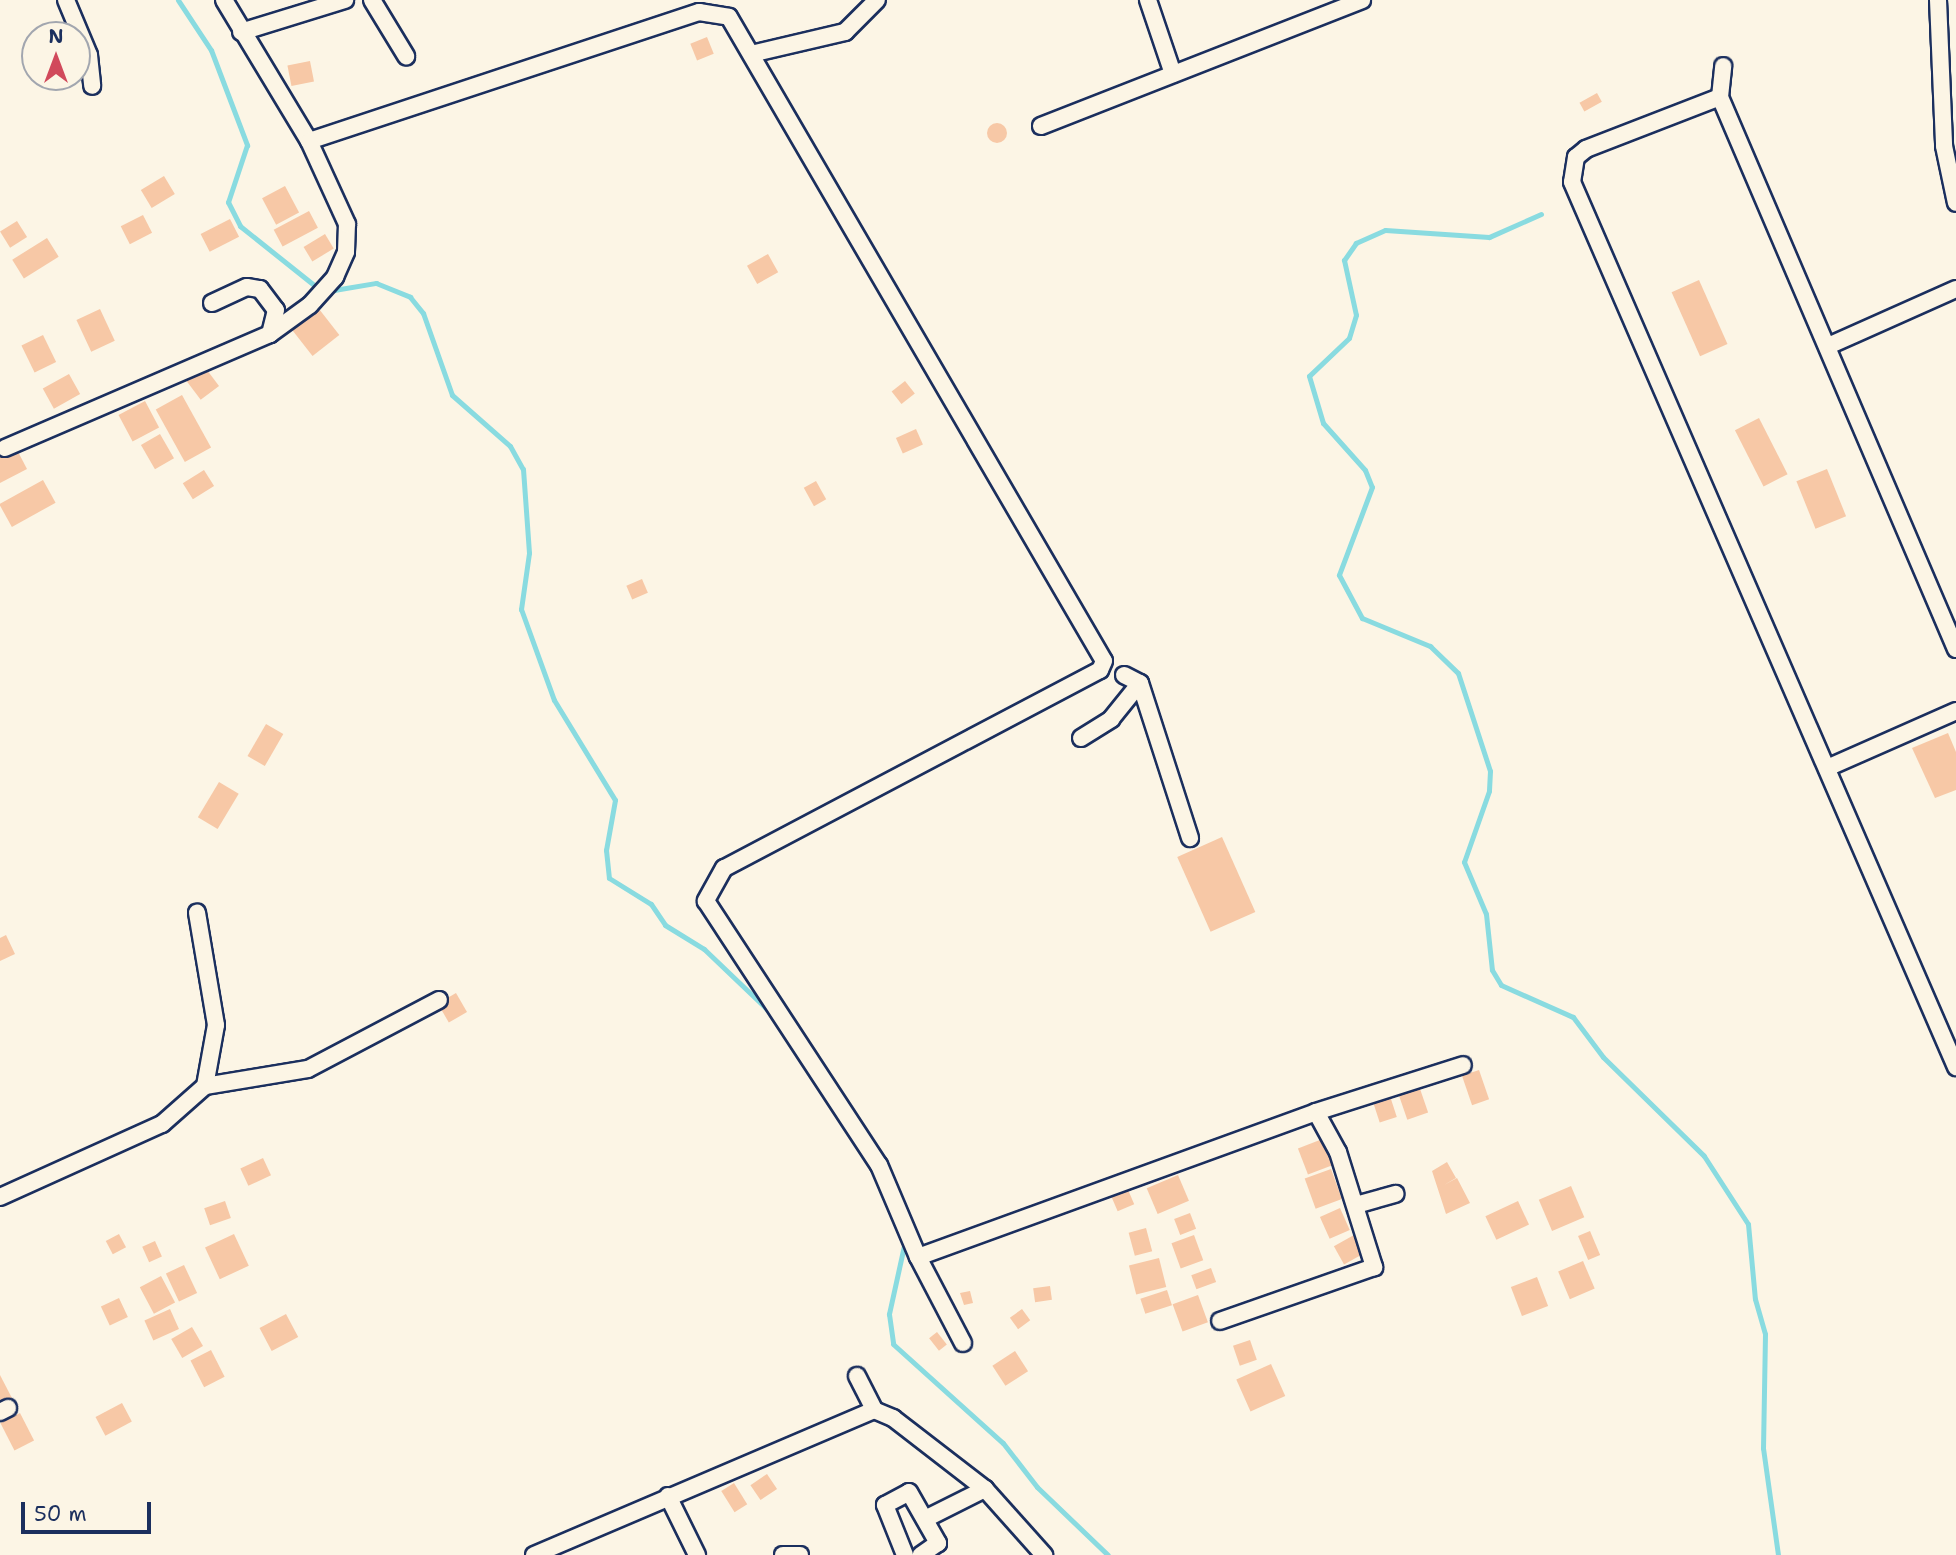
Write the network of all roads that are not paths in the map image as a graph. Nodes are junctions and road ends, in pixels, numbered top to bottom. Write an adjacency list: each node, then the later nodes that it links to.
1 (66, 0): 15 (street)
2 (224, 0): 10 (street)
3 (345, 0): 10 (street)
4 (372, 0): 12 (street)
5 (877, 0): 11 (street)
6 (1148, 0): 14 (street)
7 (1362, 0): 14 (street)
8 (1938, 0): 19 (street)
9 (696, 6): 11 (street); 18 (street)
10 (241, 32): 18 (street)
11 (751, 54): 26 (street)
12 (405, 56)
13 (1723, 66): 16 (street)
14 (1173, 74): 17 (street)
15 (92, 86)
16 (1720, 97): 23 (street); 30 (street)
17 (1041, 126)
18 (309, 141): 22 (street)
19 (1956, 203)
20 (1956, 289): 23 (street)
21 (212, 303): 22 (street)
22 (270, 334): 24 (street)
23 (1828, 346): 25 (street)
24 (5, 449)
25 (1956, 649)
26 (1113, 668): 27 (street); 41 (street)
27 (1140, 683): 29 (street); 31 (street)
28 (1956, 711): 30 (street)
29 (1081, 738)
30 (1827, 768): 35 (street)
31 (1191, 838)
32 (197, 913): 36 (street)
33 (439, 1000): 36 (street)
34 (1463, 1065): 37 (street)
35 (1956, 1067)
36 (205, 1086): 39 (street)
37 (1316, 1112): 40 (street); 41 (street)
38 (1395, 1194): 40 (street)
39 (0, 1197)
40 (1356, 1205): 42 (street)
41 (918, 1257): 43 (street)
42 (1220, 1321)
43 (963, 1343)
44 (857, 1377): 45 (street)
45 (874, 1410): 46 (street); 47 (street)
46 (985, 1489): 48 (street); 55 (street)
47 (668, 1496): 49 (street); 50 (street)
48 (927, 1518): 53 (street); 54 (street)
49 (534, 1555)
50 (697, 1555)
51 (783, 1555): 52 (street)
52 (800, 1555)
53 (905, 1555)
54 (920, 1555)
55 (1044, 1555)

